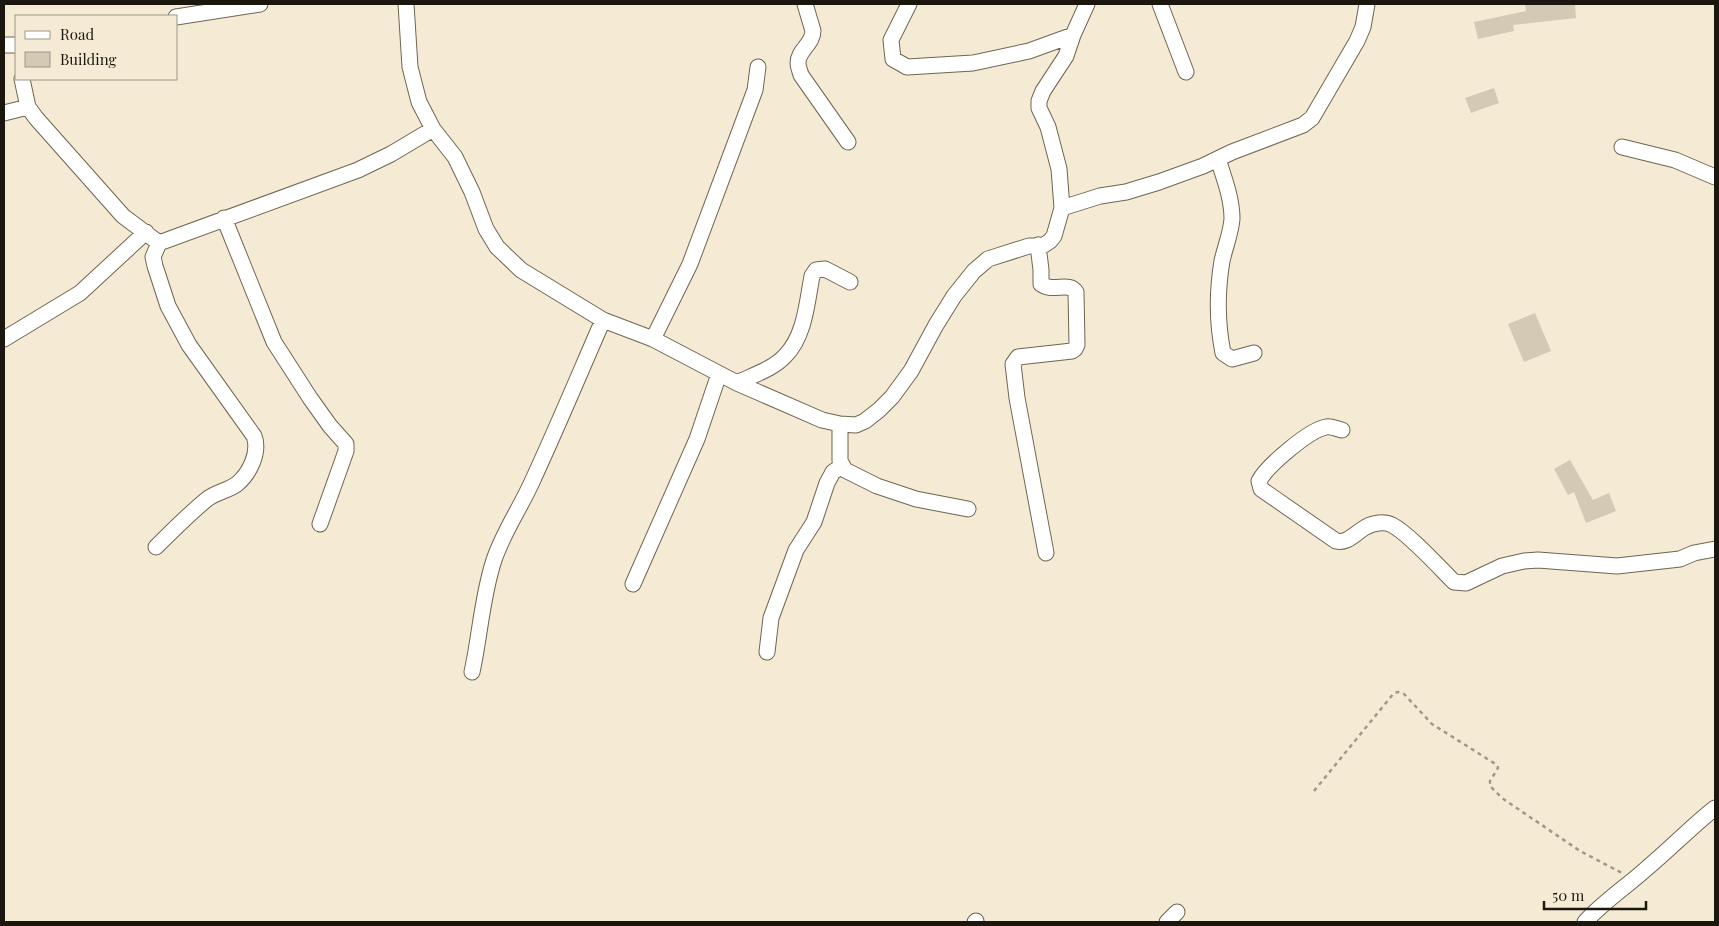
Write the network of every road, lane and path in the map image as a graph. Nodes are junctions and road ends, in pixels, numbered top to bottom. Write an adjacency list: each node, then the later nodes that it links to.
1 (260, 4): 8 (street)
2 (406, 4): 15 (street)
3 (805, 4): 16 (street)
4 (909, 4): 9 (street)
5 (1086, 4): 9 (street)
6 (1160, 4): 11 (street)
7 (1367, 4): 18 (street)
8 (178, 17)
9 (1072, 35): 20 (street)
10 (758, 67): 28 (street)
11 (1186, 72)
12 (22, 80): 13 (street)
13 (28, 107): 14 (street); 22 (street)
14 (4, 113)
15 (434, 130): 21 (street); 26 (street)
16 (848, 142)
17 (1622, 147): 19 (street)
18 (1218, 159): 20 (street); 29 (street)
19 (1715, 177)
20 (1062, 208): 24 (street)
21 (224, 218): 23 (street); 36 (street)
22 (146, 232): 23 (street); 27 (street)
23 (159, 242): 37 (street)
24 (1038, 245): 32 (street); 39 (street)
25 (850, 282): 31 (street)
26 (603, 320): 28 (street); 42 (street)
27 (4, 339)
28 (653, 340): 30 (street)
29 (1254, 353)
30 (720, 374): 31 (street); 40 (street)
31 (737, 383): 32 (street)
32 (840, 424): 34 (street)
33 (1342, 430): 38 (street)
34 (842, 466): 35 (street); 41 (street)
35 (968, 509)
36 (320, 524)
37 (156, 547)
38 (1715, 549)
39 (1046, 553)
40 (633, 584)
41 (768, 652)
42 (472, 672)
43 (1314, 791): 45 (path)
44 (1715, 808): 45 (street)
45 (1634, 879): 46 (street)
46 (1585, 922)

